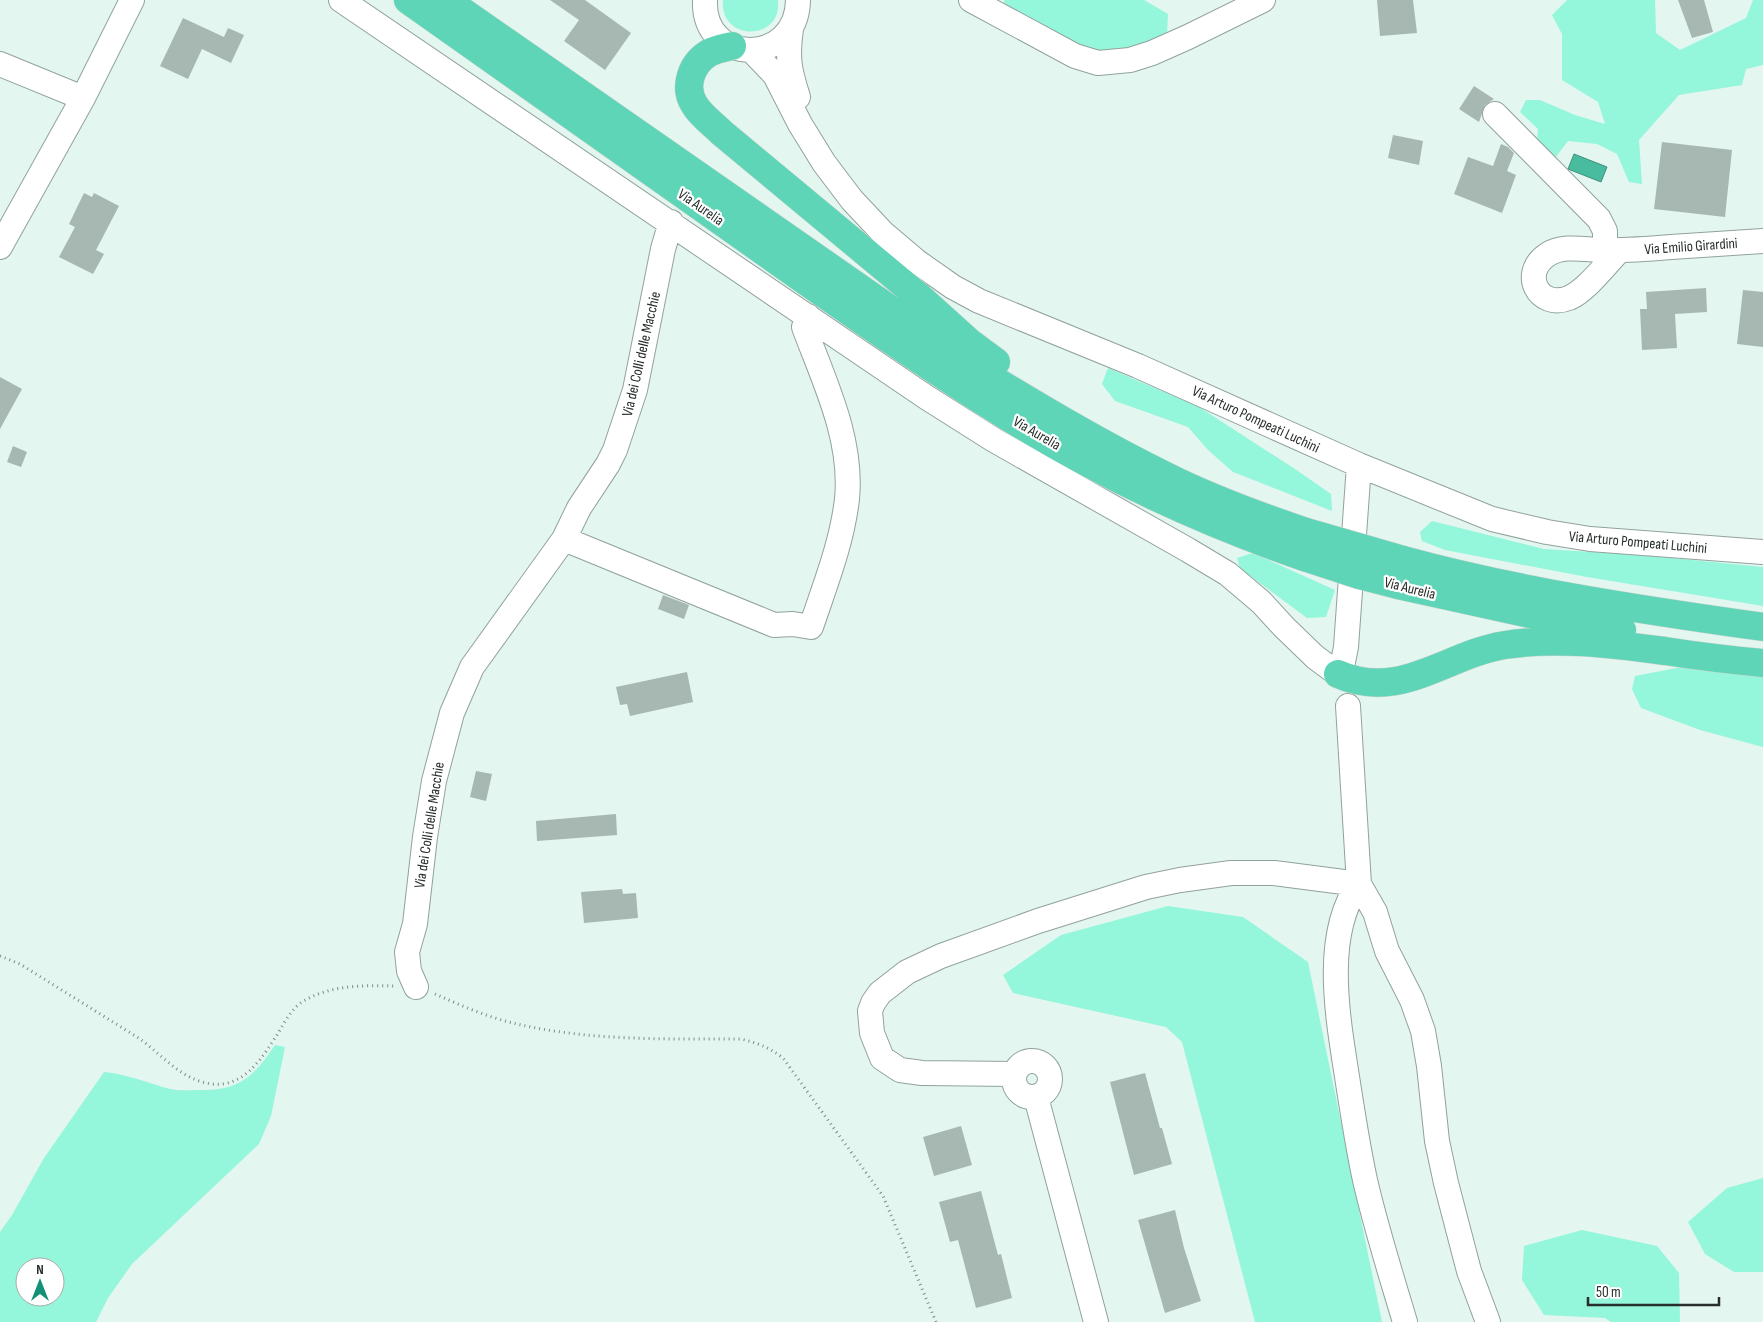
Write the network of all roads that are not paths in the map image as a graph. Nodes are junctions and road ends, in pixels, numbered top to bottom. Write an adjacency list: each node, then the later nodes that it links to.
1 (132, 0): 12 (street)
2 (341, 0): 15 (street)
3 (408, 0): 22 (highway, Via Aurelia)
4 (446, 0): 20 (highway, Via Aurelia)
5 (798, 0): 9 (street, Via Arturo Pompeati Luchini)
6 (971, 0): 7 (street)
7 (1263, 0)
8 (703, 3): 10 (street, Via Arturo Pompeati Luchini)
9 (791, 29): 10 (street); 14 (street, Via Arturo Pompeati Luchini)
10 (742, 48): 14 (street, Via Arturo Pompeati Luchini); 20 (highway)
11 (0, 64): 12 (street)
12 (83, 98): 17 (street)
13 (1495, 114): 16 (street, Via Emilio Girardini)
14 (815, 146): 19 (street, Via Arturo Pompeati Luchini)
15 (671, 222): 18 (street); 21 (street, Via dei Colli delle Macchie)
16 (1763, 241)
17 (0, 247)
18 (808, 316): 21 (street); 28 (street)
19 (1360, 465): 23 (street, Via Arturo Pompeati Luchini); 28 (street)
20 (1169, 478): 22 (highway, Via Aurelia)
21 (564, 539): 31 (street, Via dei Colli delle Macchie)
22 (1305, 544): 24 (highway, Via Aurelia, bridge)
23 (1763, 552)
24 (1400, 572): 25 (highway, Via Aurelia); 26 (highway, Via Aurelia)
25 (1763, 627)
26 (1763, 652)
27 (1763, 663): 28 (highway)
28 (1338, 674)
29 (1348, 706): 30 (street)
30 (1360, 884): 32 (street); 35 (street); 36 (street)
31 (416, 987)
32 (1014, 1074): 33 (street); 33 (street)
33 (1036, 1097): 34 (street)
34 (1096, 1322)
35 (1405, 1322)
36 (1488, 1322)

